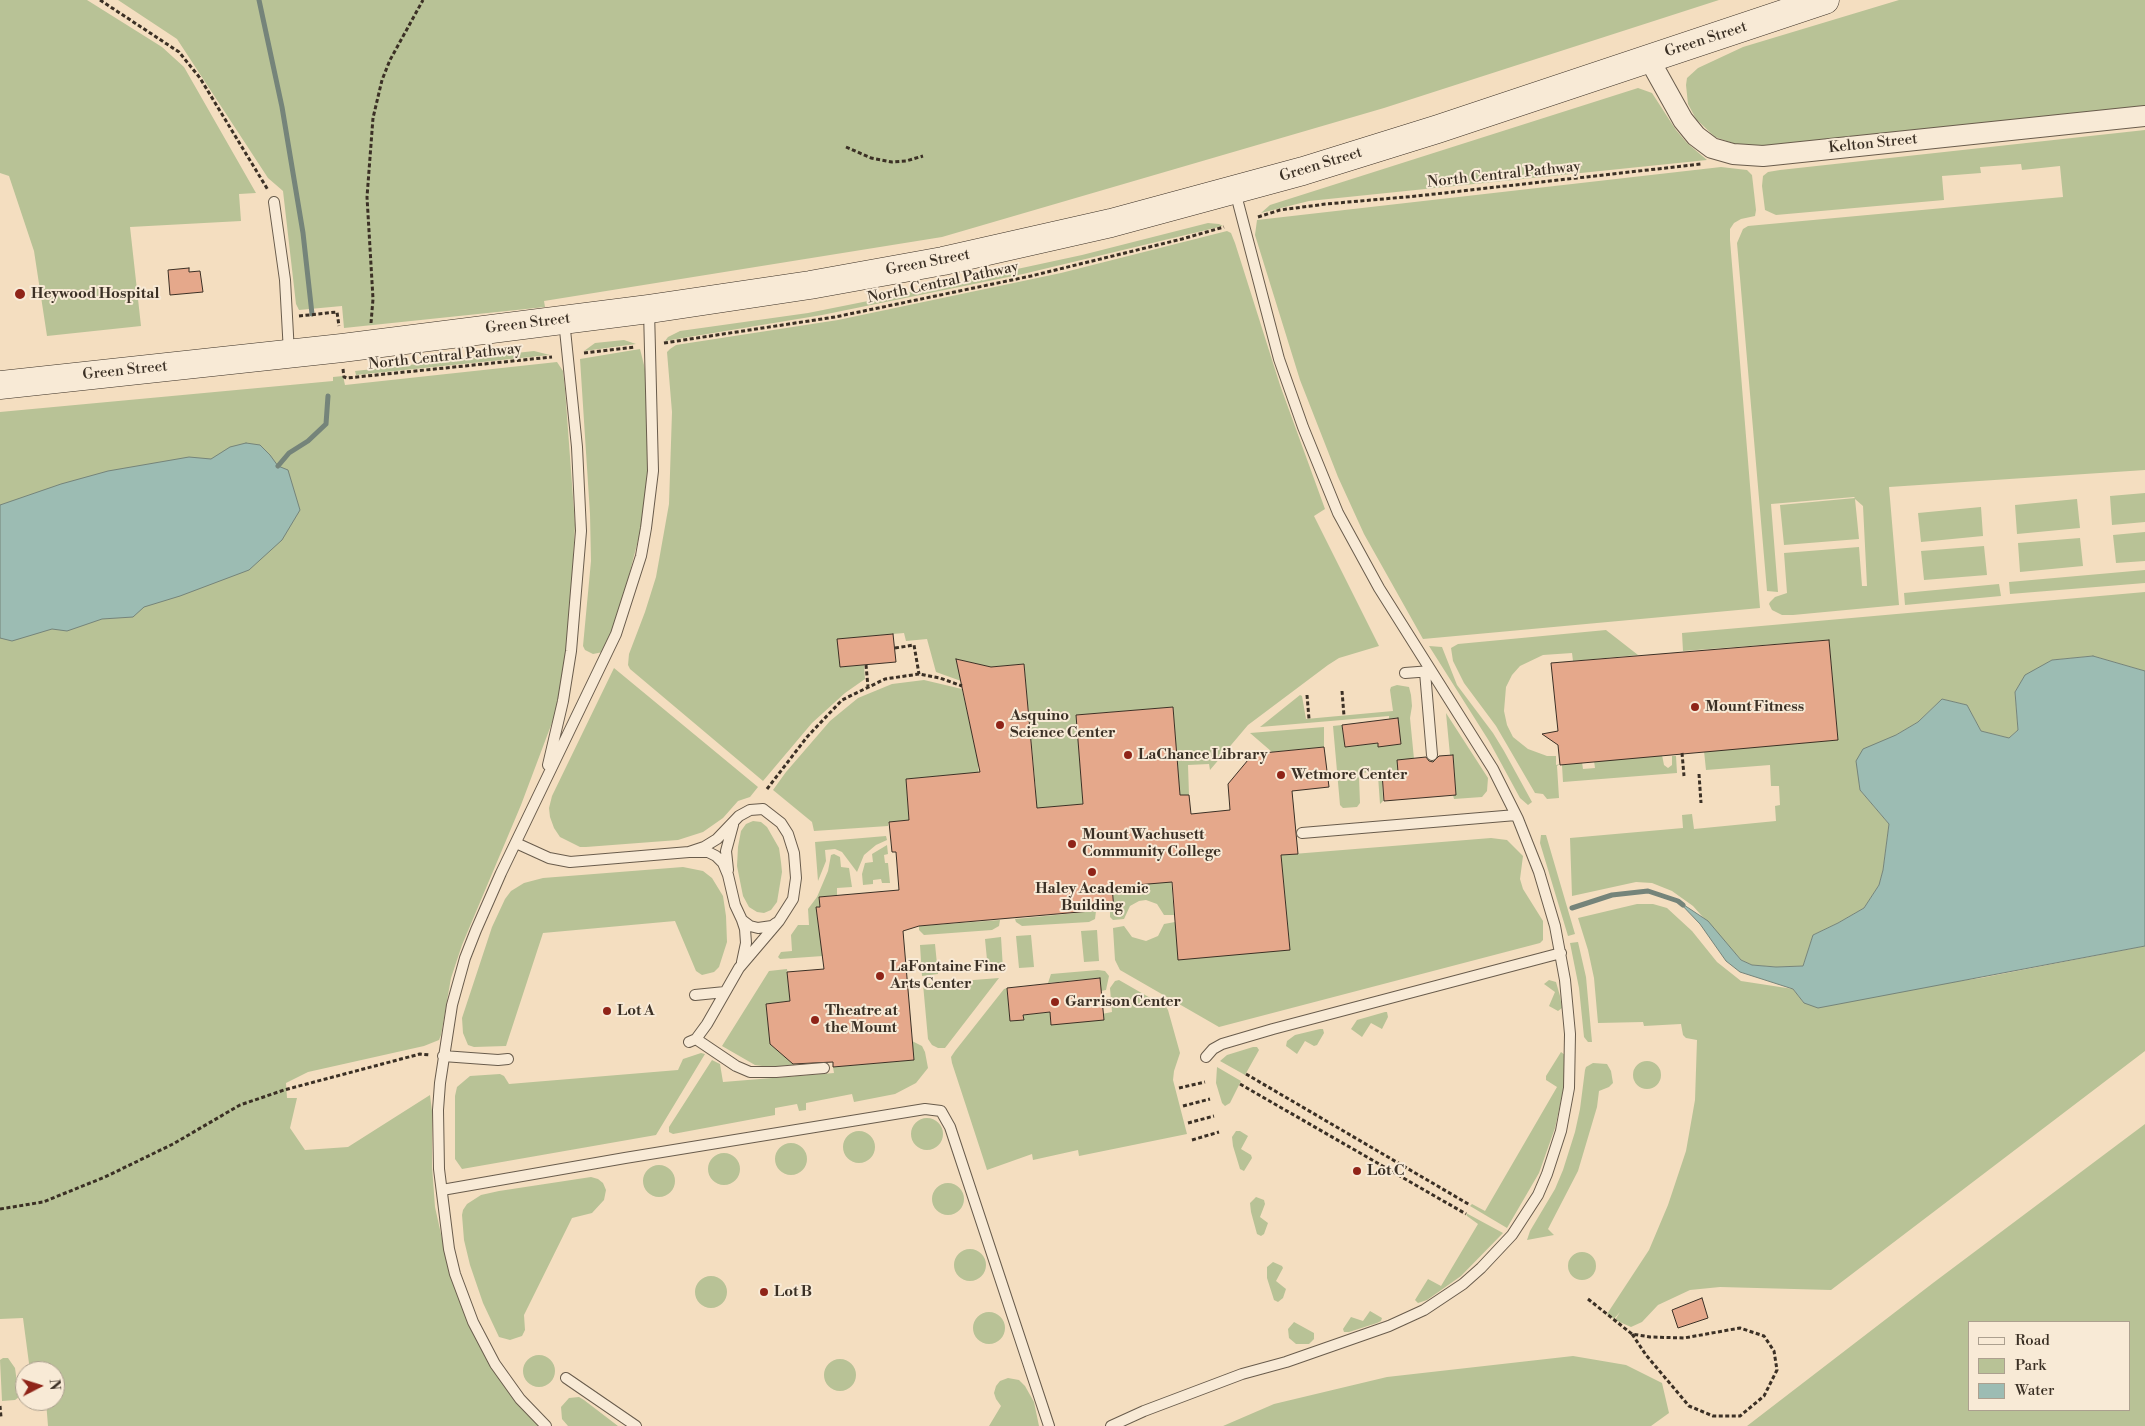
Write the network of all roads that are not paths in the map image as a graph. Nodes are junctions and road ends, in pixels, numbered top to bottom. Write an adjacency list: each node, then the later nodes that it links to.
1 (1825, 0): 2 (street, Green Street)
2 (1649, 59): 3 (street, Kelton Street); 4 (street, Green Street)
3 (2145, 116)
4 (1235, 191): 6 (street, Green Street); 10 (lane)
5 (274, 202): 8 (lane)
6 (649, 309): 7 (street, Green Street); 13 (lane)
7 (564, 319): 8 (street, Green Street); 13 (lane)
8 (289, 353): 9 (street, Green Street)
9 (0, 385)
10 (1428, 671): 11 (lane); 12 (lane); 14 (lane)
11 (1405, 673)
12 (1432, 754)
13 (541, 790): 17 (lane)
14 (1516, 815): 16 (lane); 22 (lane)
15 (739, 816): 18 (lane); 19 (lane); 21 (lane)
16 (1302, 833)
17 (516, 842): 18 (lane); 26 (lane)
18 (689, 852): 19 (lane)
19 (728, 876): 20 (lane)
20 (742, 920): 21 (lane); 23 (lane)
21 (779, 921): 23 (lane)
22 (1560, 953): 27 (lane); 35 (lane)
23 (739, 968): 24 (lane)
24 (726, 992): 25 (lane); 29 (lane)
25 (695, 995)
26 (443, 1056): 28 (lane); 30 (lane)
27 (1206, 1057)
28 (508, 1059)
29 (824, 1068)
30 (442, 1190): 32 (lane); 34 (lane)
31 (566, 1378): 33 (lane)
32 (546, 1426)
33 (636, 1426)
34 (1049, 1426)
35 (1111, 1426)

